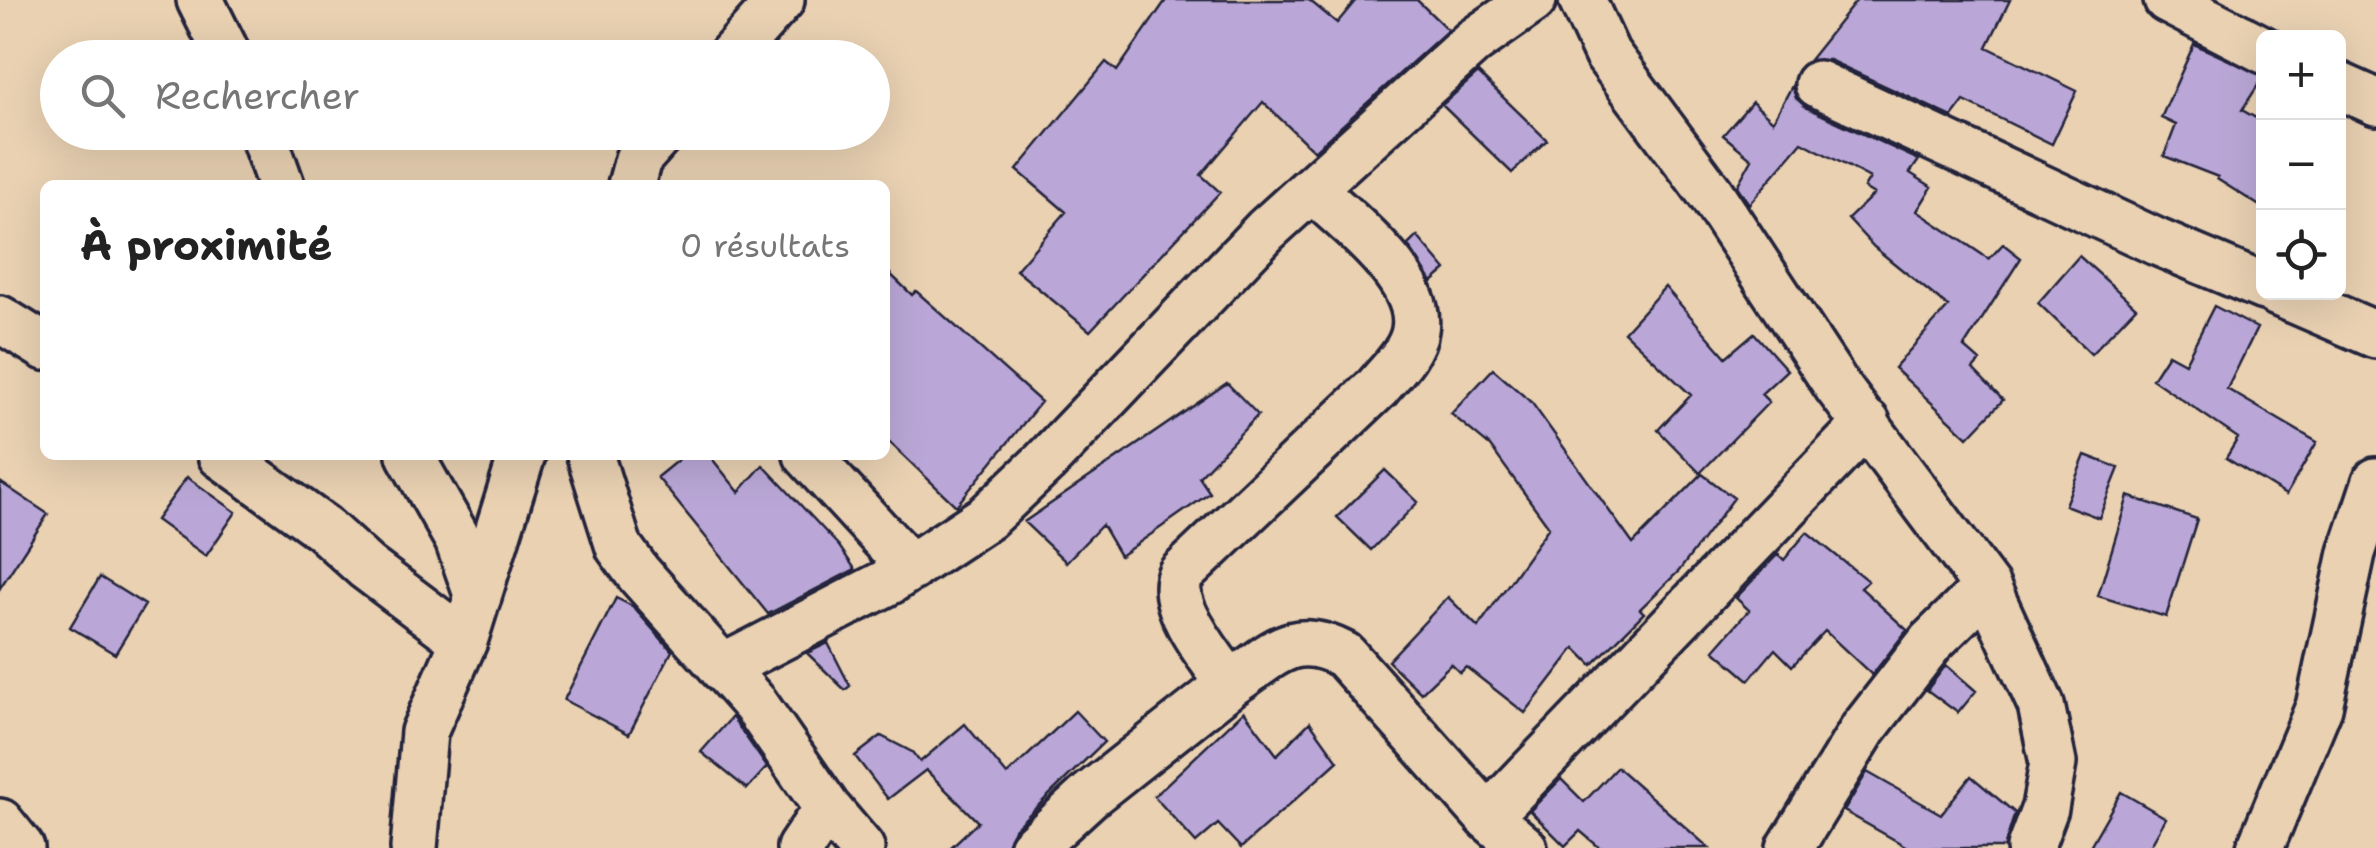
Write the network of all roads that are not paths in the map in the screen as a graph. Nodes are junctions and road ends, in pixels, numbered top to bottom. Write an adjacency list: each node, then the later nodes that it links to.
1 (200, 0): 6 (street)
2 (780, 0): 7 (street)
3 (1533, 0): 16 (street)
4 (1582, 0): 22 (street)
5 (2167, 0): 8 (street)
6 (219, 40)
7 (745, 40)
8 (2256, 46)
9 (1818, 84): 17 (street)
10 (2346, 88): 11 (street)
11 (2376, 102)
12 (268, 150): 14 (street)
13 (647, 150): 15 (street)
14 (279, 180)
15 (632, 180)
16 (1314, 190): 29 (street); 34 (street)
17 (2256, 284)
18 (2295, 300): 20 (street)
19 (0, 319): 21 (street)
20 (2376, 334)
21 (40, 344)
22 (1867, 423): 30 (street); 36 (street)
23 (228, 460): 32 (street)
24 (413, 460): 31 (street)
25 (520, 460): 31 (street)
26 (592, 460): 33 (street)
27 (812, 460): 29 (street)
28 (2376, 481): 46 (street)
29 (911, 568): 33 (street)
30 (1987, 586): 44 (street); 45 (street)
31 (478, 598): 32 (street)
32 (464, 642): 38 (street)
33 (722, 668): 35 (street)
34 (1230, 684): 36 (street); 42 (street)
35 (826, 808): 40 (street); 41 (street)
36 (1488, 818): 43 (street)
37 (0, 822): 39 (street)
38 (410, 841)
39 (21, 848)
40 (800, 848)
41 (862, 848)
42 (1032, 848)
43 (1524, 848)
44 (1790, 848)
45 (2029, 848)
46 (2260, 848)

